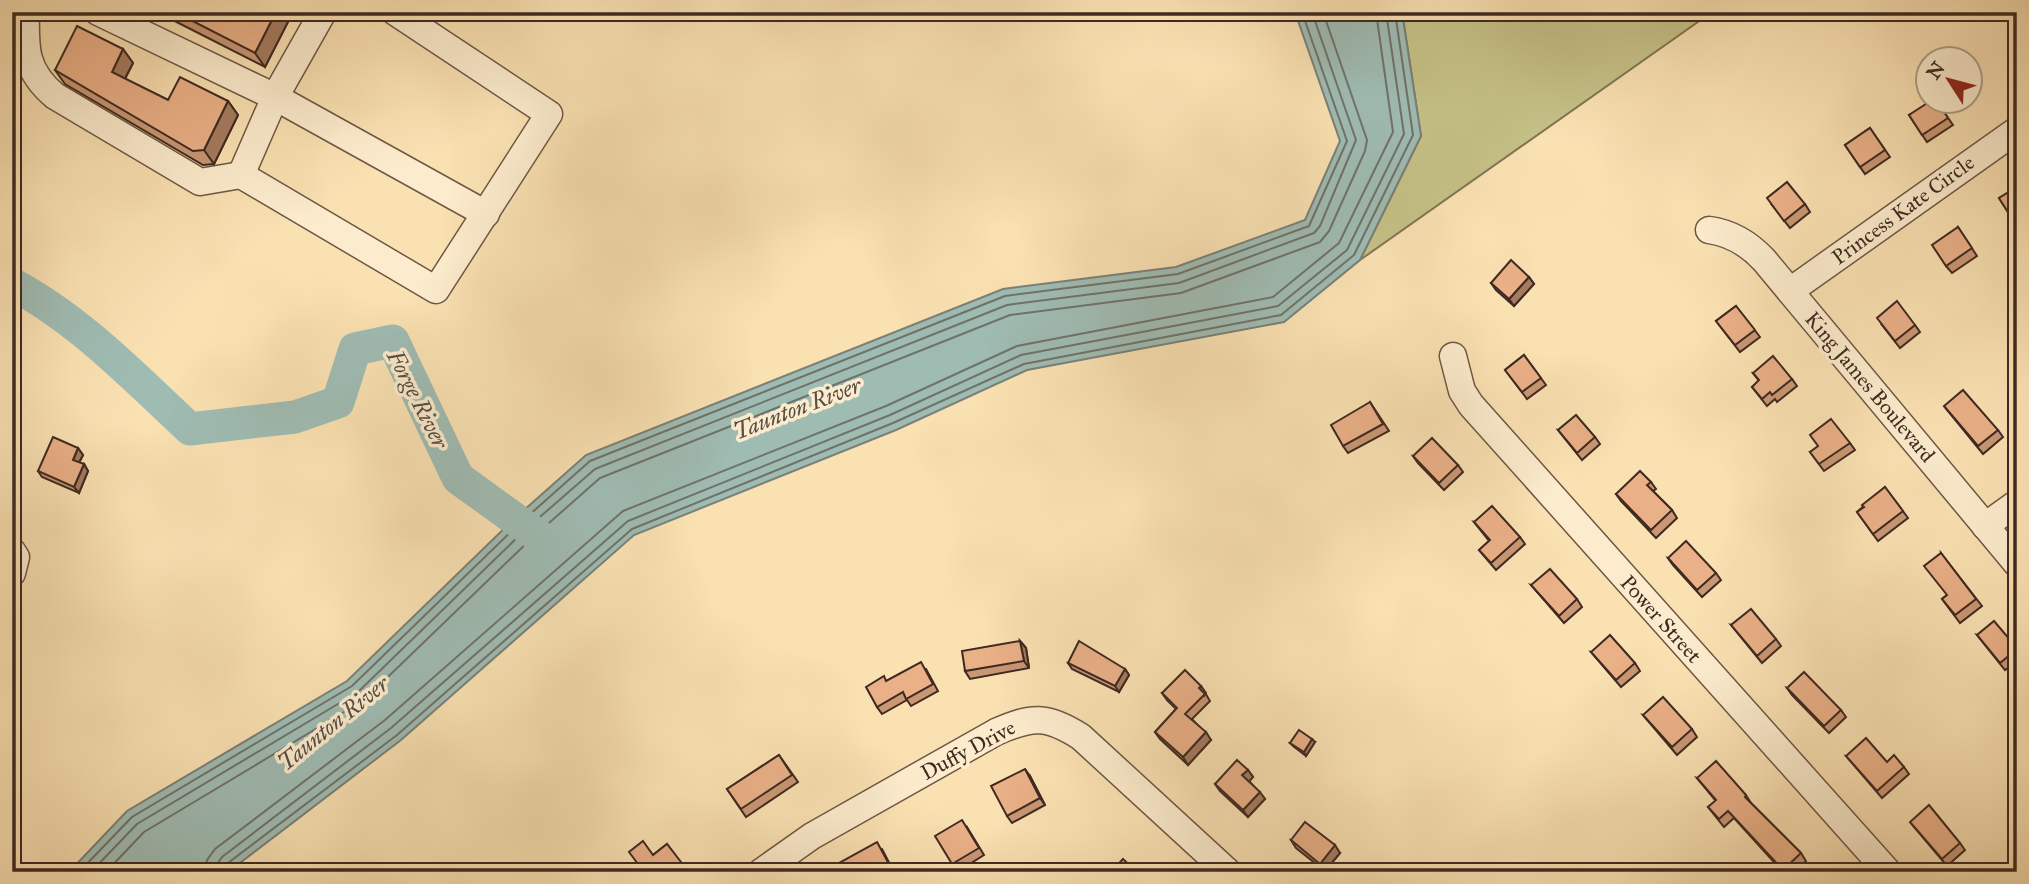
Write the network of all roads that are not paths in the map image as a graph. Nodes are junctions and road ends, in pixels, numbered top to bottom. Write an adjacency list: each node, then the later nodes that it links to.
1 (26, 12): 7 (street)
2 (98, 12): 5 (street)
3 (323, 12): 5 (street)
4 (395, 12): 8 (street)
5 (275, 97): 7 (street); 8 (street)
6 (2017, 130): 10 (street, Princess Kate Circle)
7 (242, 175): 8 (street)
8 (486, 215)
9 (1709, 230): 10 (street, King James Boulevard)
10 (1790, 291): 13 (street, King James Boulevard)
11 (1453, 356): 19 (street, Power Street)
12 (2017, 503): 13 (street)
13 (1985, 526): 15 (street, King James Boulevard)
14 (12, 551): 16 (street)
15 (2017, 564)
16 (12, 573)
17 (761, 872): 18 (street, Duffy Drive)
18 (1228, 872)
19 (1888, 872)

